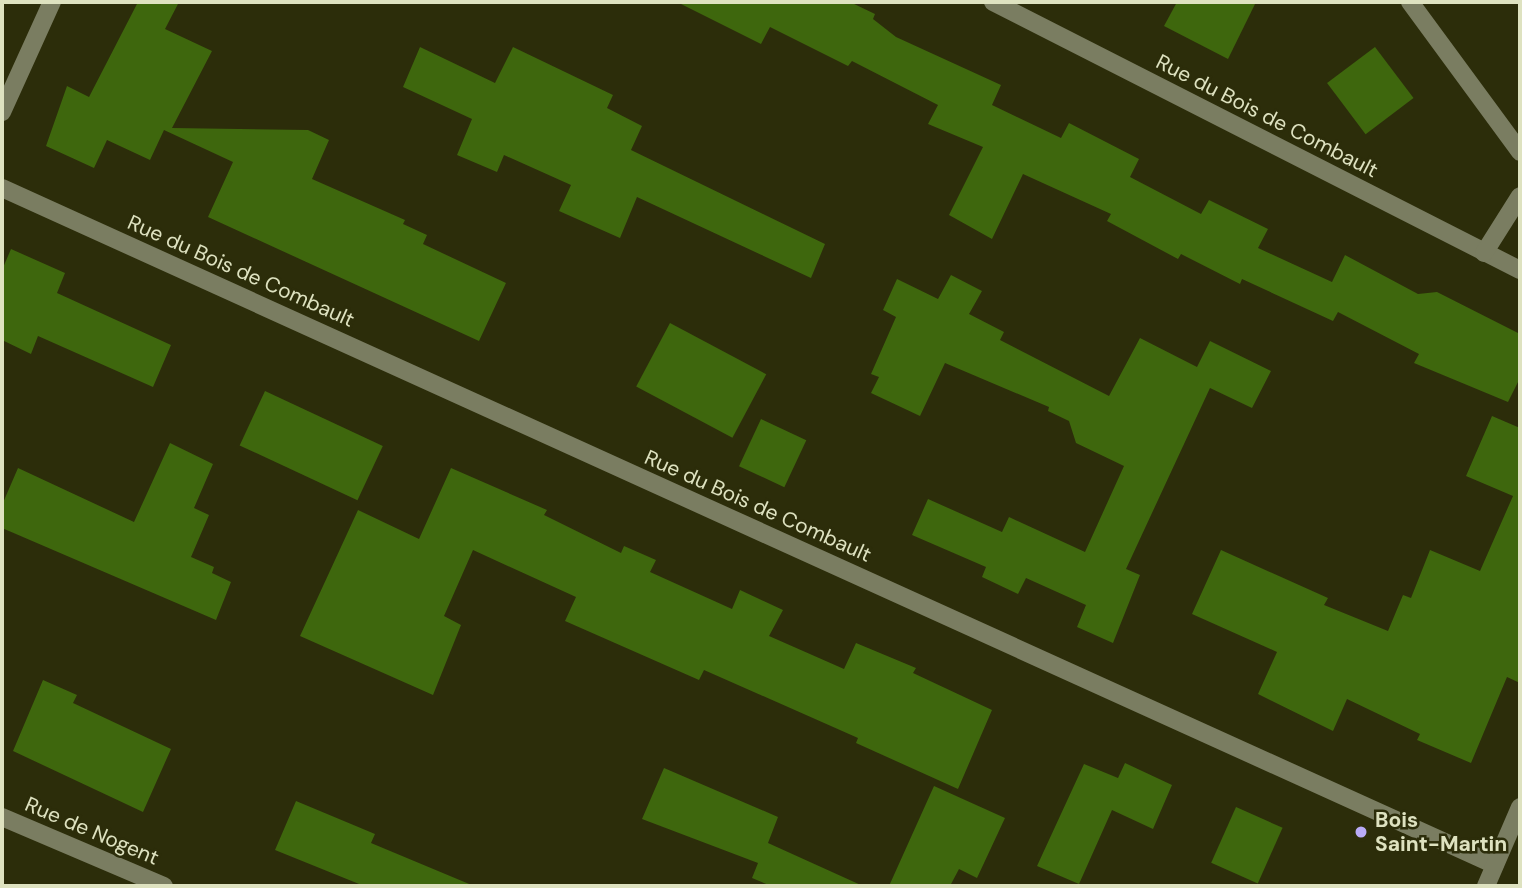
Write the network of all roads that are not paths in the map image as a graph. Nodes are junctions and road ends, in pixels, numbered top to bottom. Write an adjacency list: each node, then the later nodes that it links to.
1 (52, 2): 4 (street)
2 (993, 2): 8 (street, Rue du Bois de Combault)
3 (1410, 2): 5 (street)
4 (2, 112)
5 (1520, 152)
6 (2, 188): 12 (street, Rue du Bois de Combault)
7 (1520, 195): 8 (street)
8 (1484, 253): 9 (street, Rue du Bois de Combault)
9 (1520, 270)
10 (1520, 807): 12 (street)
11 (2, 817): 13 (street, Rue de Nogent)
12 (1495, 865): 14 (street)
13 (164, 886)
14 (1486, 886)

